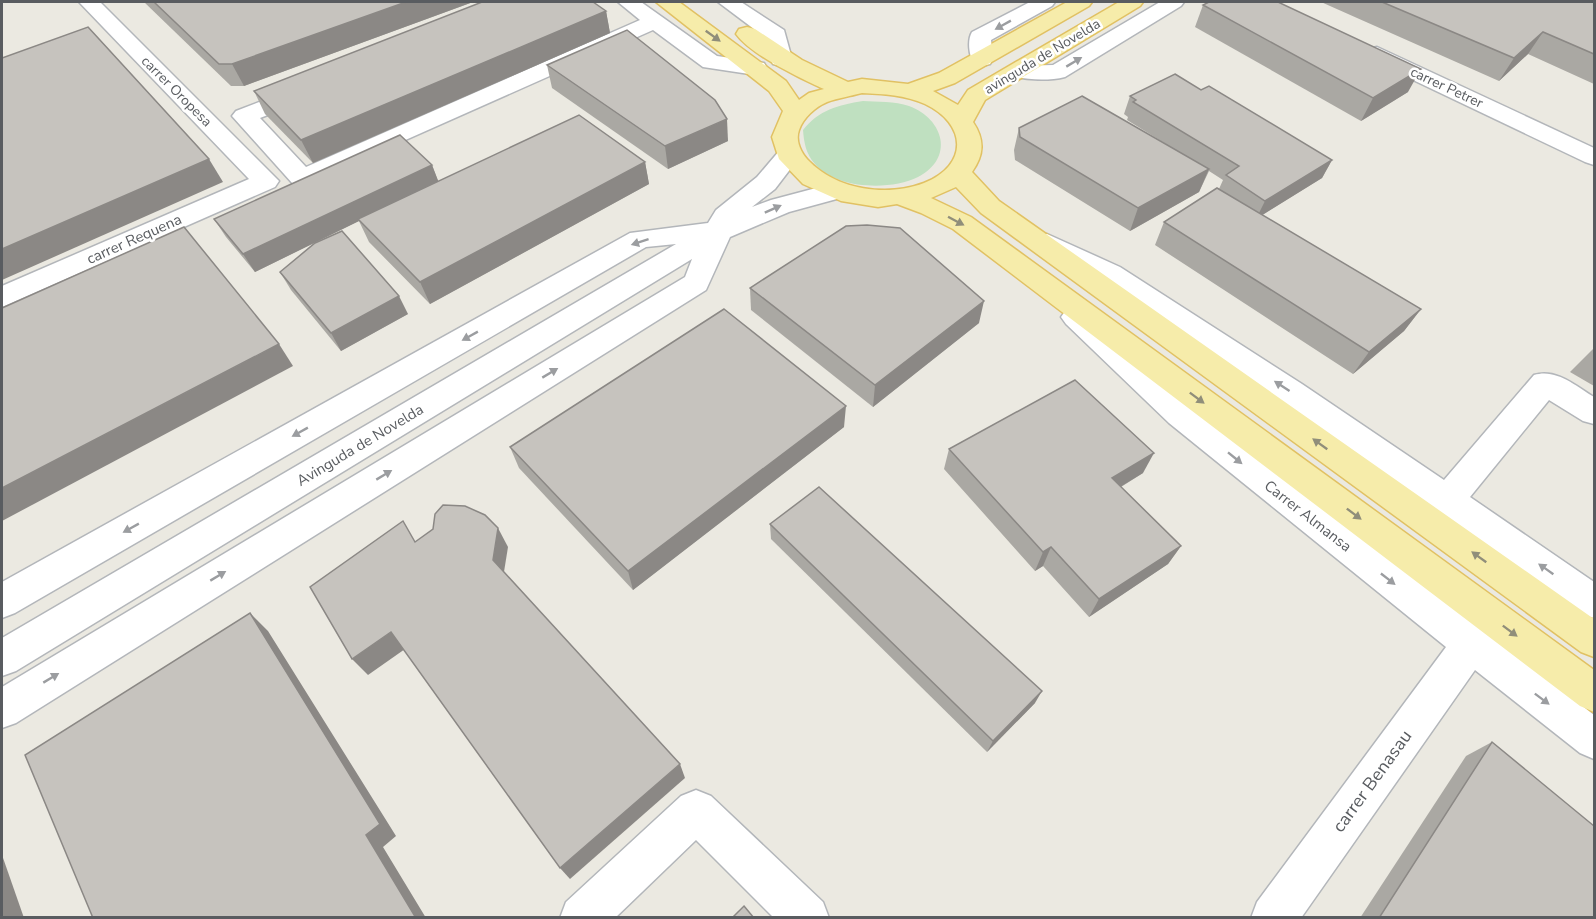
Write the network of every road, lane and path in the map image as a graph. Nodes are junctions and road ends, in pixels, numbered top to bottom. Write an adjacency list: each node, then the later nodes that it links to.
1 (88, 2): 22 (street, carrer Oropesa)
2 (628, 2): 9 (street)
3 (666, 2): 12 (main road, one-way to 12)
4 (1045, 2): 11 (street, one-way to 11)
5 (1082, 2): 11 (main road, avinguda de Novelda)
6 (1133, 2): 13 (main road, avinguda de Novelda)
7 (1174, 2): 13 (street, one-way to 7)
8 (719, 5): 15 (main road)
9 (654, 22): 12 (street); 14 (street)
10 (1362, 46): 20 (street, carrer Petrer)
11 (982, 59): 16 (main road, avinguda de Novelda)
12 (756, 68): 17 (main road)
13 (1019, 71): 18 (main road, avinguda de Novelda)
14 (328, 84)
15 (844, 89): 16 (main road); 17 (main road)
16 (909, 91): 18 (main road)
17 (796, 113): 19 (main road)
18 (962, 122): 21 (main road)
19 (789, 155): 23 (main road); 25 (street, Avinguda de Novelda)
20 (1594, 157)
21 (959, 172): 24 (main road); 26 (main road)
22 (266, 181): 28 (street, carrer Requena)
23 (835, 192): 24 (main road); 25 (street, Avinguda de Novelda, one-way to 23)
24 (902, 197): 27 (main road, Carrer Almansa, one-way to 27)
25 (719, 231): 31 (street, one-way to 31); 35 (street, Avinguda de Novelda); 37 (street, one-way to 25)
26 (1030, 235): 30 (street, one-way to 26); 33 (main road, one-way to 26)
27 (1036, 278): 34 (street, Carrer Almansa, one-way to 34); 36 (main road, Carrer Almansa, one-way to 36)
28 (2, 297)
29 (1594, 412): 30 (street)
30 (1447, 500): 32 (street, one-way to 30)
31 (2, 601)
32 (1594, 602)
33 (1594, 640)
34 (1471, 644): 38 (street, Carrer Almansa, one-way to 38); 41 (street, carrer Benasau)
35 (2, 658)
36 (1594, 693)
37 (2, 709)
38 (1594, 739)
39 (582, 918): 40 (street)
40 (807, 918)
41 (1273, 918)

